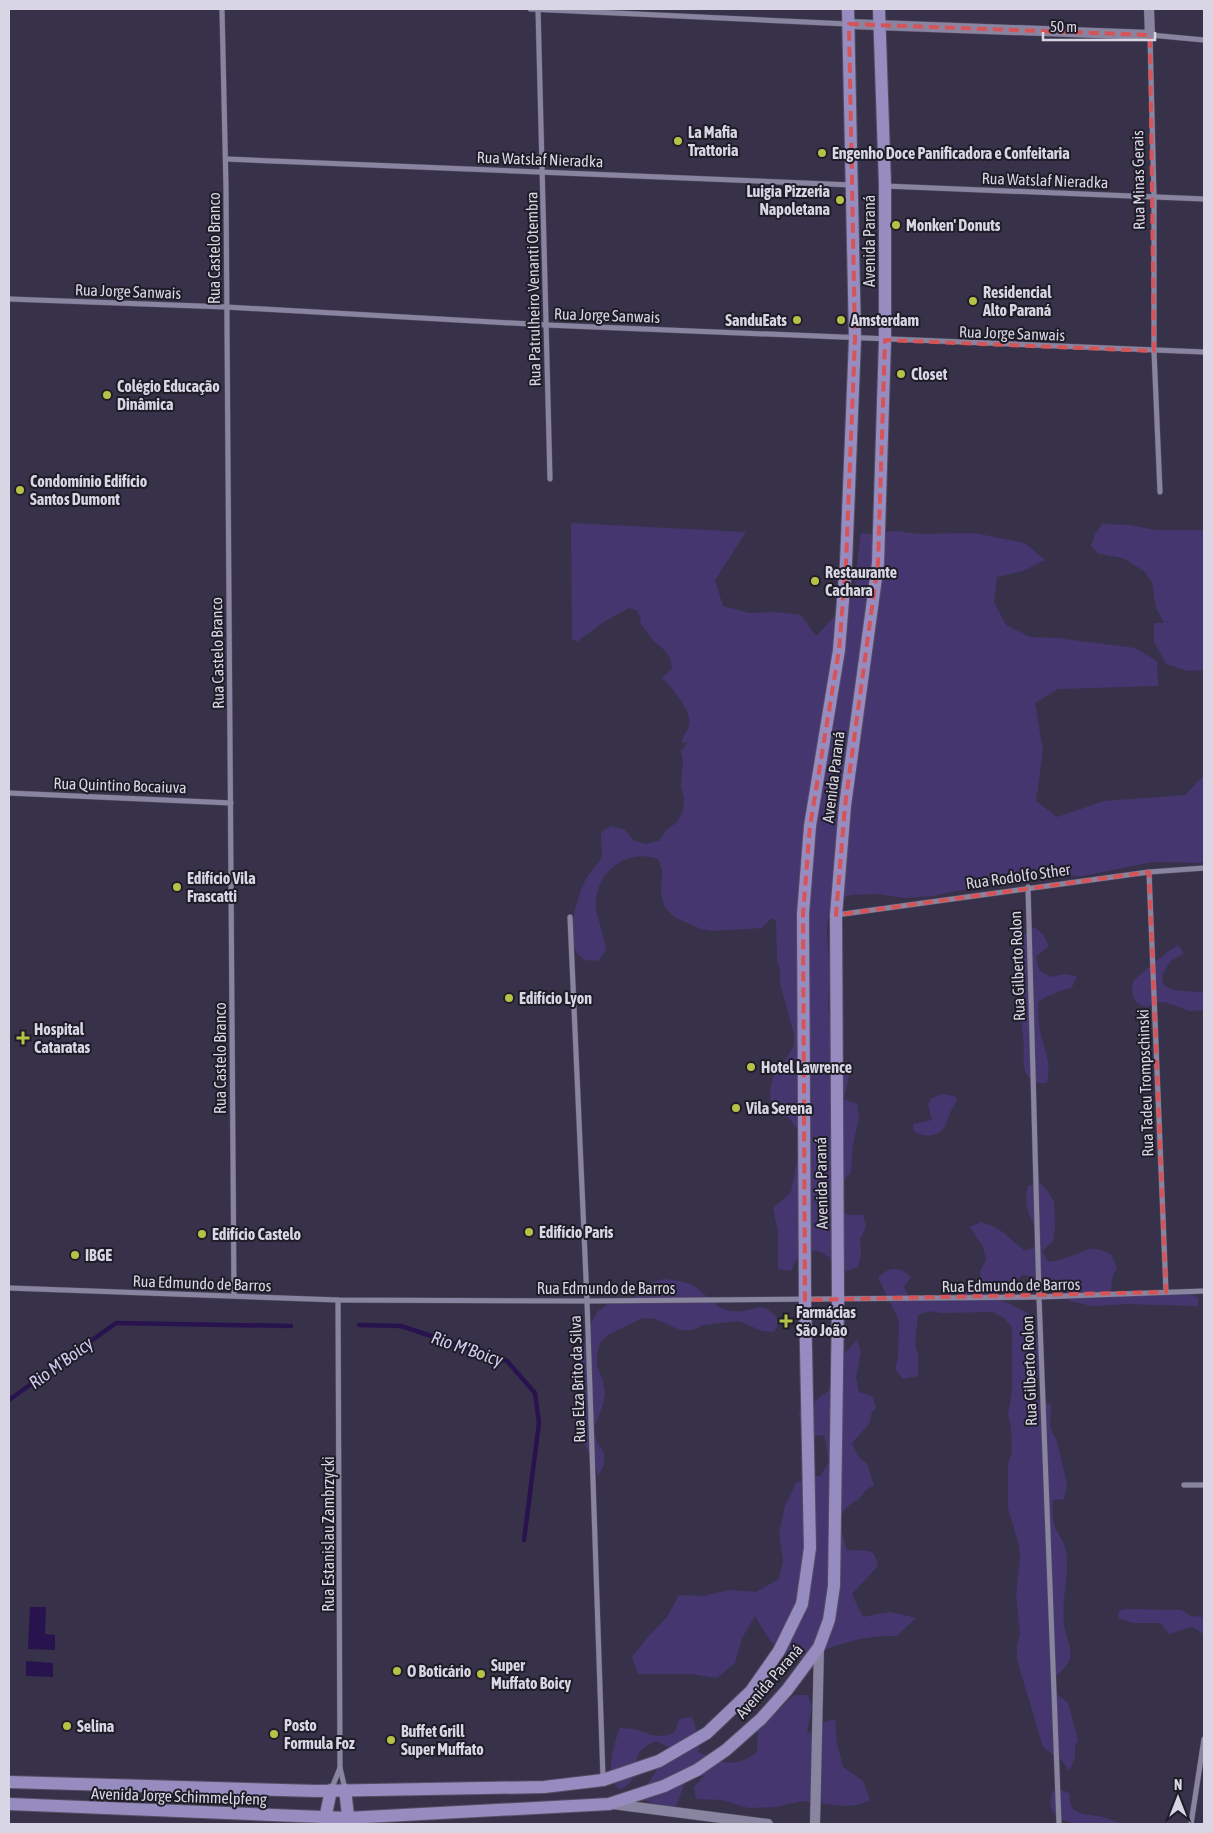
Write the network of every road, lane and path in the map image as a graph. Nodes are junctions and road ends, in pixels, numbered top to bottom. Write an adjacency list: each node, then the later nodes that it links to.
1 (222, 9): 11 (street, Rua Castelo Branco)
2 (530, 9): 3 (street)
3 (538, 9): 7 (street); 12 (street, Rua Patrulheiro Venanti Otembra)
4 (848, 9): 7 (main road, Avenida Paraná)
5 (879, 9): 8 (main road, Avenida Paraná)
6 (1149, 9): 9 (main road, Rua Minas Gerais)
7 (848, 24): 8 (main road); 13 (main road, Avenida Paraná)
8 (879, 26): 9 (main road); 14 (main road, Avenida Paraná)
9 (1150, 35): 10 (street); 15 (street, Rua Minas Gerais)
10 (1204, 40)
11 (226, 159): 12 (street, Rua Watslaf Nieradka); 18 (street, Rua Castelo Branco)
12 (543, 171): 13 (street, Rua Watslaf Nieradka); 19 (street, Rua Patrulheiro Venanti Otembra)
13 (853, 185): 20 (main road, Avenida Paraná)
14 (885, 186): 15 (street, Rua Watslaf Nieradka); 21 (main road, Avenida Paraná)
15 (1154, 197): 16 (street, Rua Watslaf Nieradka); 22 (street, Rua Minas Gerais)
16 (1204, 199)
17 (9, 299): 18 (street, Rua Jorge Sanwais)
18 (226, 307): 19 (street, Rua Jorge Sanwais); 27 (street, Rua Castelo Branco)
19 (547, 325): 20 (street, Rua Jorge Sanwais); 24 (street, Rua Patrulheiro Venanti Otembra)
20 (855, 338): 21 (street, Rua Jorge Sanwais); 39 (main road, Avenida Paraná)
21 (885, 340): 22 (street, Rua Jorge Sanwais); 31 (main road, Avenida Paraná)
22 (1154, 351): 23 (street, Rua Jorge Sanwais); 25 (street, Rua Minas Gerais)
23 (1204, 352)
24 (550, 479)
25 (1160, 492)
26 (9, 793): 27 (street, Rua Quintino Bocaiuva)
27 (231, 802): 36 (street, Rua Castelo Branco)
28 (1204, 868): 29 (street, Rua Rodolfo Sther)
29 (1148, 872): 30 (street, Rua Rodolfo Sther); 35 (street, Rua Tadeu Trompschinski)
30 (1028, 887): 31 (street, Rua Rodolfo Sther); 37 (street, Rua Gilberto Rolon)
31 (836, 915): 40 (main road, Avenida Paraná)
32 (570, 917): 41 (street, Rua Elza Brito da Silva)
33 (9, 1288): 36 (street, Rua Edmundo de Barros)
34 (1204, 1291): 35 (street, Rua Edmundo de Barros)
35 (1166, 1292): 37 (street, Rua Edmundo de Barros)
36 (234, 1296): 38 (street, Rua Edmundo de Barros)
37 (1039, 1298): 40 (street, Rua Edmundo de Barros); 61 (street, Rua Gilberto Rolon)
38 (338, 1300): 41 (street, Rua Edmundo de Barros); 46 (street, Rua Estanislau Zambrzycki)
39 (805, 1300): 40 (street, Rua Edmundo de Barros); 41 (street, Rua Edmundo de Barros); 47 (main road, Avenida Paraná)
40 (838, 1300): 44 (main road, Avenida Paraná)
41 (587, 1301): 47 (street, Rua Elza Brito da Silva)
42 (1184, 1485): 43 (street)
43 (1204, 1485)
44 (819, 1647): 52 (main road, Avenida Paraná); 60 (main road)
45 (1204, 1739): 62 (street)
46 (340, 1768): 49 (street, Rua Estanislau Zambrzycki); 50 (street, Rua Estanislau Zambrzycki)
47 (603, 1780): 50 (main road, Avenida Paraná)
48 (9, 1782): 49 (main road, Avenida Jorge Schimmelpfeng)
49 (331, 1790): 50 (main road, Avenida Jorge Schimmelpfeng); 55 (main road)
50 (345, 1790): 56 (main road)
51 (9, 1804): 54 (main road, Avenida Jorge Schimmelpfeng)
52 (609, 1804): 53 (main road, Avenida Paraná); 59 (main road)
53 (449, 1814): 56 (main road, Avenida Paraná); 58 (main road)
54 (258, 1815): 55 (main road, Avenida Jorge Schimmelpfeng); 57 (main road)
55 (324, 1821): 56 (main road, Avenida Jorge Schimmelpfeng)
56 (348, 1821)
57 (272, 1824)
58 (435, 1824)
59 (768, 1824)
60 (815, 1824)
61 (1059, 1824)
62 (1191, 1824)

